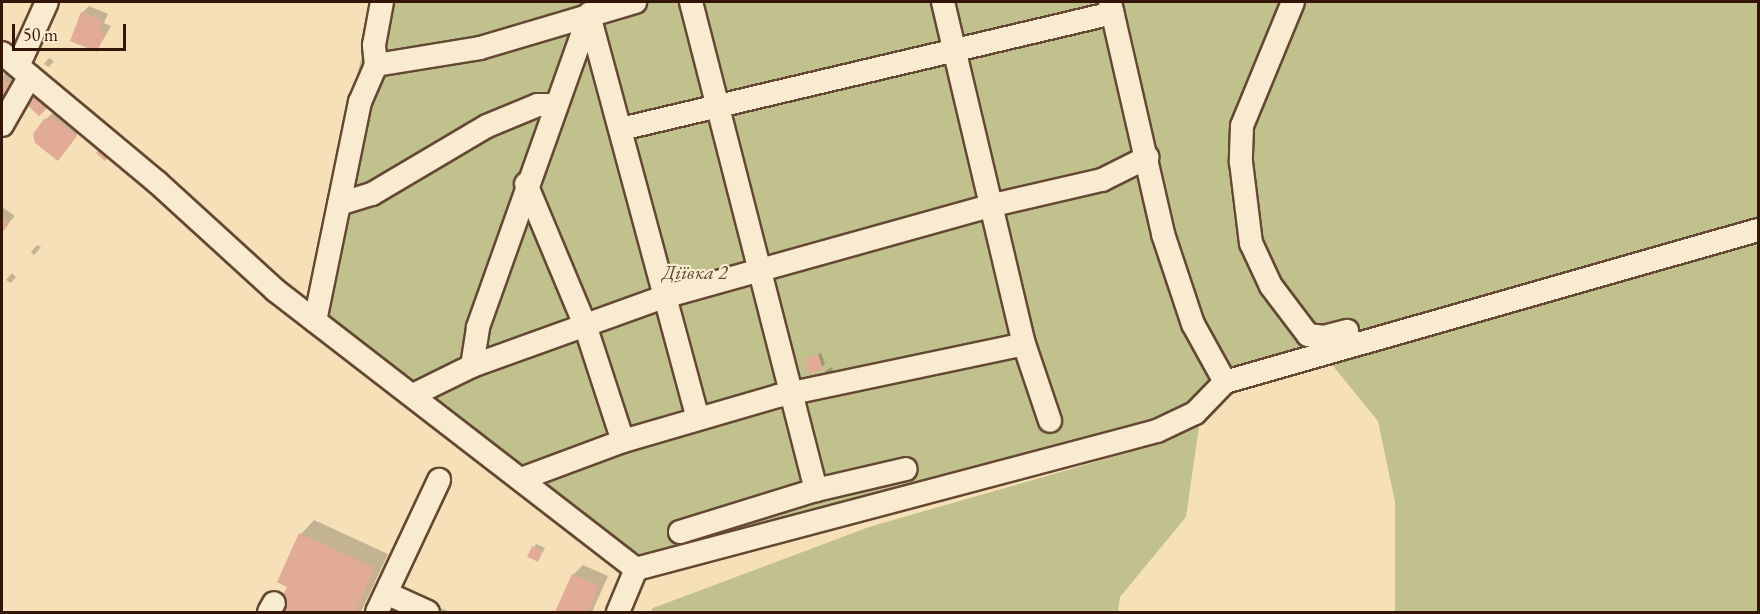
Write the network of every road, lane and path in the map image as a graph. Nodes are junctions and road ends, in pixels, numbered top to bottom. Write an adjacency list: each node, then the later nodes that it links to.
1 (47, 2): 10 (street)
2 (382, 2): 11 (street)
3 (635, 2): 8 (street)
4 (691, 2): 13 (street)
5 (943, 2): 9 (street)
6 (1293, 2): 23 (street)
7 (1111, 7): 9 (street); 16 (street)
8 (591, 8): 11 (street); 12 (street); 15 (street)
9 (953, 51): 13 (street); 19 (street)
10 (17, 64): 14 (street); 24 (street)
11 (376, 65): 18 (street)
12 (554, 105): 17 (street); 18 (street)
13 (718, 109): 15 (street); 21 (street)
14 (2, 125)
15 (621, 129): 22 (street)
16 (1148, 157): 19 (street); 28 (street)
17 (526, 184): 25 (street); 27 (street)
18 (339, 204): 24 (street)
19 (989, 206): 21 (street); 26 (street)
20 (1758, 231): 28 (street)
21 (760, 270): 22 (street); 30 (street)
22 (664, 297): 25 (street); 31 (street)
23 (1450, 304)
24 (315, 321): 29 (street)
25 (585, 326): 27 (street); 33 (street)
26 (1024, 344): 30 (street); 32 (street)
27 (472, 366): 29 (street)
28 (1225, 382): 39 (street)
29 (413, 395): 35 (street)
30 (792, 396): 31 (street); 37 (street)
31 (698, 418): 33 (street)
32 (1050, 421)
33 (622, 441): 35 (street)
34 (906, 469): 37 (street)
35 (521, 479): 39 (street)
36 (440, 480): 40 (street)
37 (816, 490): 38 (street)
38 (680, 532)
39 (636, 569): 42 (street)
40 (382, 603): 41 (street)
41 (428, 612)
42 (618, 612)

